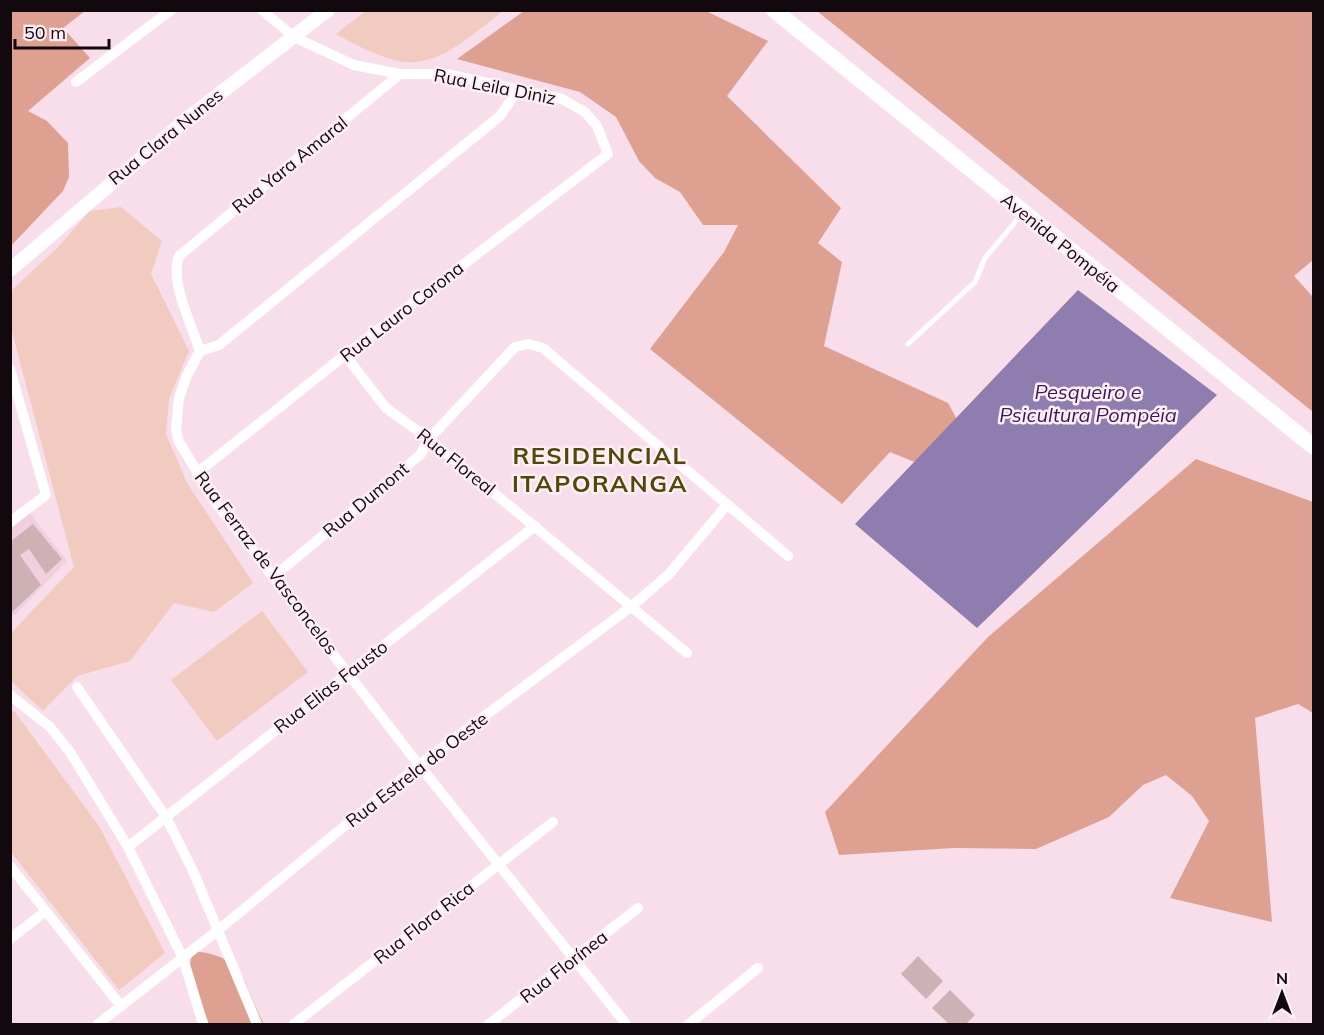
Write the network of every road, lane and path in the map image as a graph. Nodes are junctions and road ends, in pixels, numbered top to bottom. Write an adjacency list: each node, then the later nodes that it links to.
1 (171, 10): 9 (street)
2 (262, 10): 6 (street, Rua Leila Diniz)
3 (328, 10): 6 (street, Rua Clara Nunes)
4 (763, 10): 7 (main road, Avenida Pompéia)
5 (774, 10): 7 (main road, Avenida Pompéia)
6 (294, 37): 8 (street, Rua Leila Diniz); 13 (street, Rua Clara Nunes)
7 (807, 38): 12 (main road, Avenida Pompéia)
8 (400, 74): 10 (street, Rua Leila Diniz); 15 (street, Rua Yara Amaral)
9 (76, 82)
10 (517, 91): 11 (street, Rua Leila Diniz); 15 (street)
11 (608, 154): 16 (street, Rua Lauro Corona)
12 (1023, 213): 14 (lane); 20 (main road, Avenida Pompéia)
13 (10, 270)
14 (908, 344)
15 (200, 351): 21 (street, Rua Ferraz de Vasconcelos)
16 (345, 355): 19 (street, Rua Floreal); 21 (street, Rua Lauro Corona)
17 (10, 369): 18 (street)
18 (14, 399): 23 (street)
19 (429, 439): 22 (street, Rua Dumont); 24 (street, Rua Floreal); 26 (street, Rua Dumont)
20 (1314, 447)
21 (197, 473): 26 (street, Rua Ferraz de Vasconcelos)
22 (726, 506): 25 (street); 27 (street, Rua Estrela do Oeste)
23 (10, 522)
24 (535, 526): 27 (street, Rua Floreal); 29 (street, Rua Elias Fausto)
25 (788, 556)
26 (273, 577): 29 (street, Rua Ferraz de Vasconcelos)
27 (632, 606): 28 (street, Rua Floreal); 32 (street, Rua Estrela do Oeste)
28 (687, 653)
29 (349, 672): 32 (street, Rua Ferraz de Vasconcelos); 33 (street, Rua Elias Fausto)
30 (77, 687): 33 (street)
31 (10, 695): 35 (street)
32 (418, 765): 36 (street, Rua Ferraz de Vasconcelos); 40 (street, Rua Estrela do Oeste)
33 (166, 817): 35 (street, Rua Elias Fausto); 40 (street)
34 (553, 822): 36 (street, Rua Flora Rica)
35 (128, 847): 42 (street)
36 (500, 864): 43 (street, Rua Ferraz de Vasconcelos); 49 (street, Rua Flora Rica)
37 (10, 866): 39 (street)
38 (638, 908): 43 (street, Rua Florínea)
39 (46, 910): 41 (street); 45 (street)
40 (217, 931): 42 (street, Rua Estrela do Oeste); 48 (street)
41 (10, 939)
42 (183, 958): 45 (street, Rua Estrela do Oeste); 47 (street)
43 (574, 959): 50 (street, Rua Florínea); 51 (street, Rua Ferraz de Vasconcelos)
44 (758, 968): 52 (street)
45 (122, 1006): 46 (street, Rua Estrela do Oeste)
46 (98, 1024)
47 (203, 1024)
48 (257, 1024)
49 (294, 1024)
50 (489, 1024)
51 (626, 1024)
52 (689, 1024)

